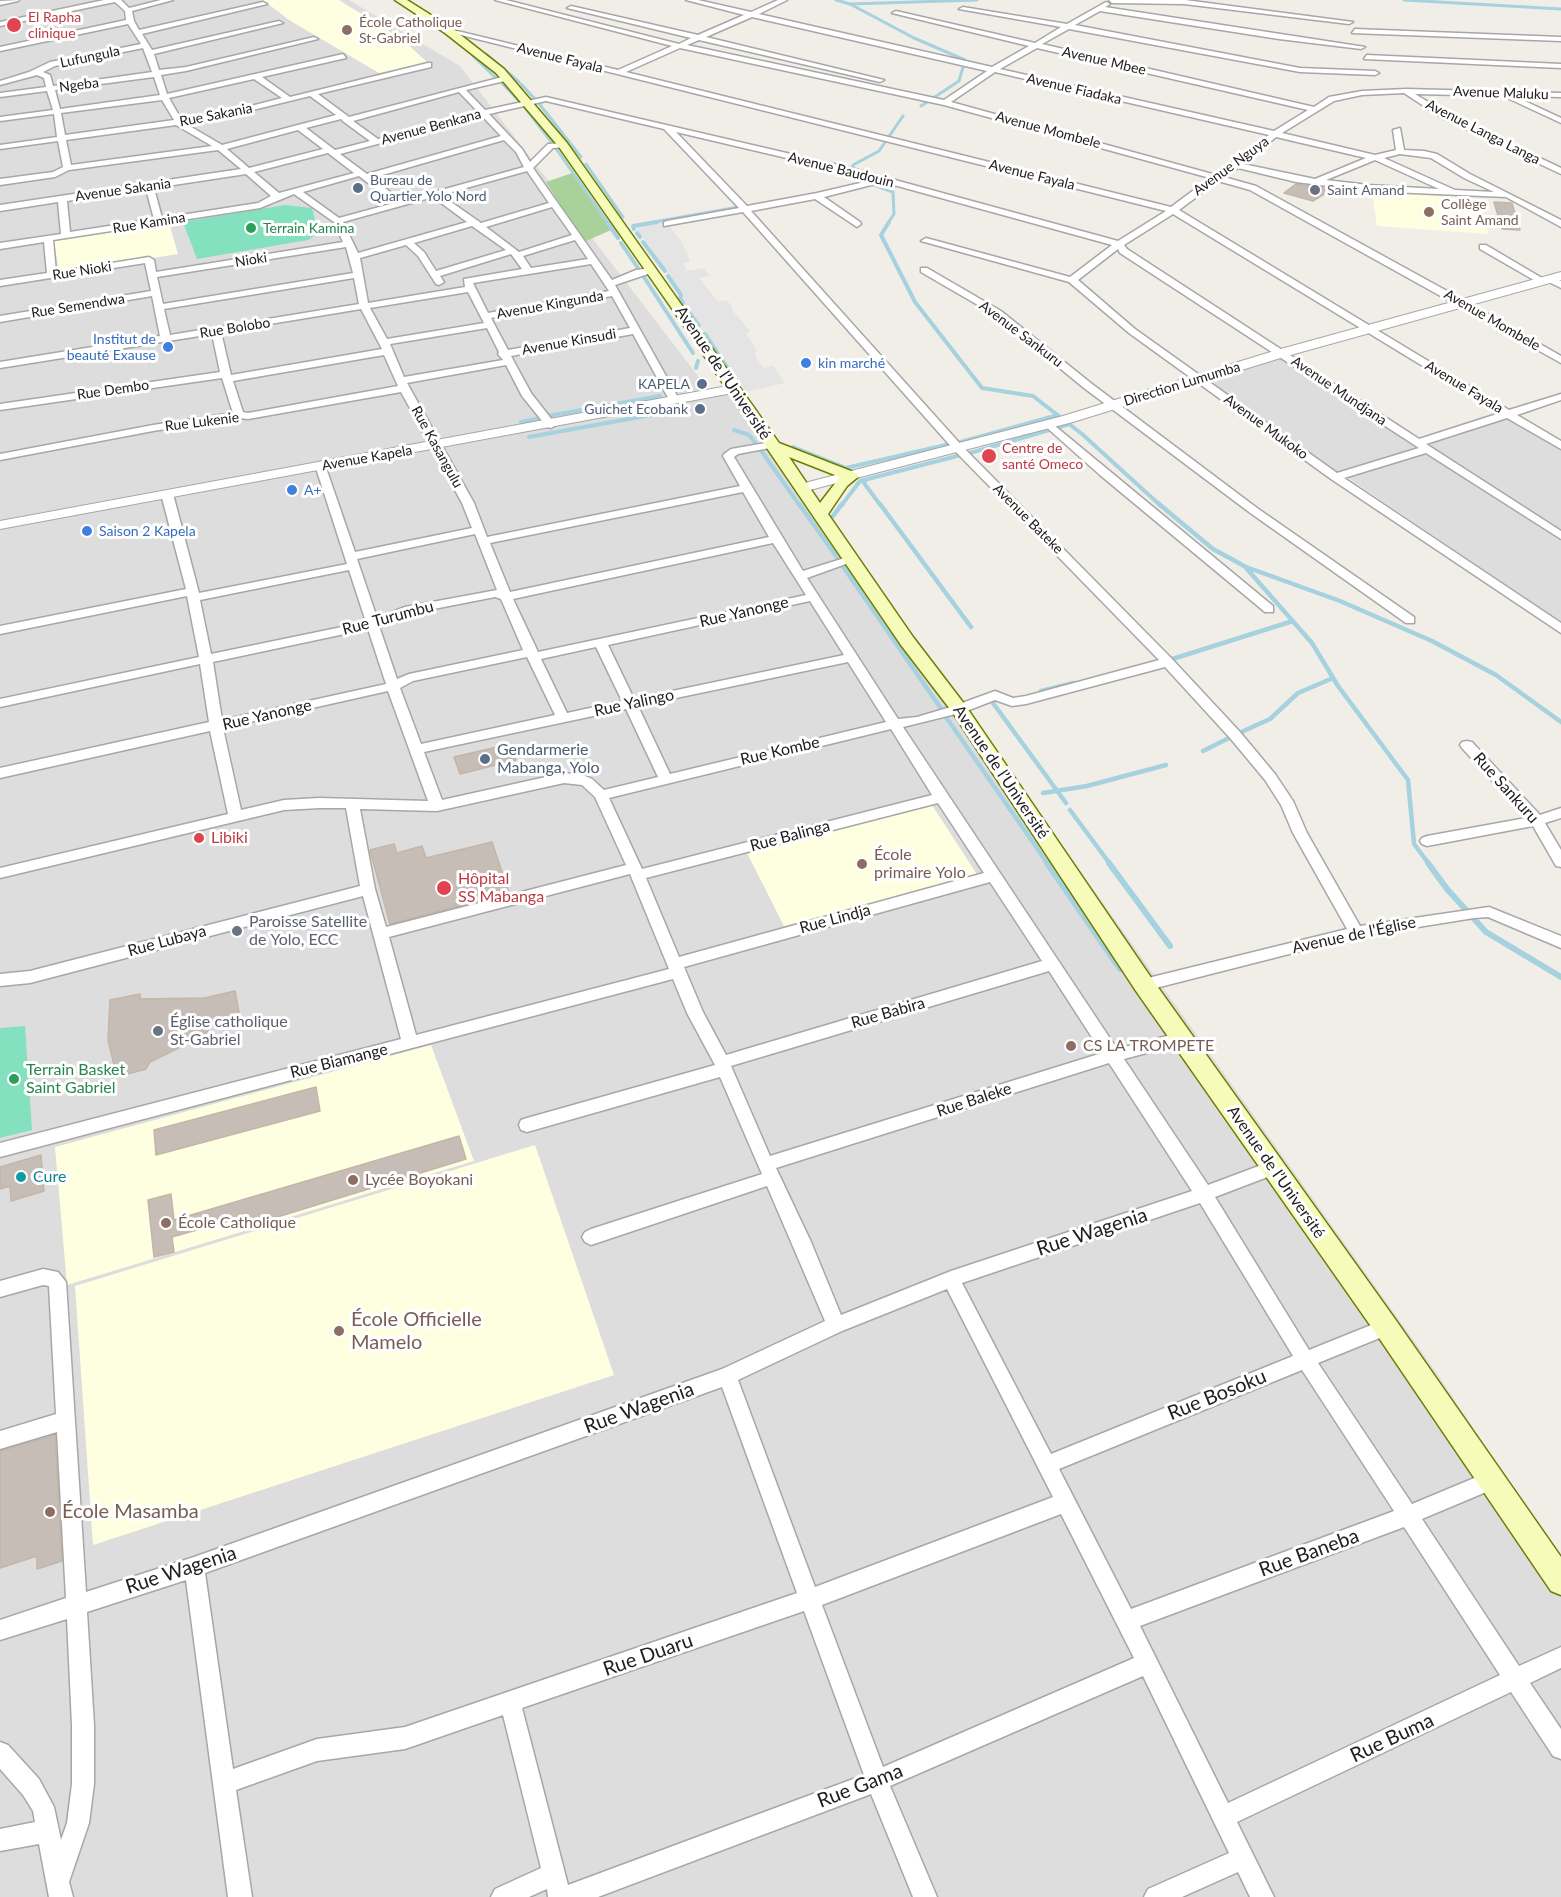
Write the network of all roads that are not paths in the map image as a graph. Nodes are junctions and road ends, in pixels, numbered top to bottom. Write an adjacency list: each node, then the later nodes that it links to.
1 (16, 0): 10 (street)
2 (115, 0): 15 (street); 23 (street)
3 (170, 0): 15 (street)
4 (400, 0): 25 (main road, Avenue de l’Université)
5 (498, 0): 31 (street, Avenue Mombele)
6 (532, 0): 12 (street)
7 (689, 0): 19 (street, Avenue Fiadaka)
8 (784, 0): 19 (street)
9 (1112, 1): 14 (street); 21 (street)
10 (0, 3)
11 (263, 4): 27 (street)
12 (552, 4)
13 (562, 6): 28 (street)
14 (1097, 8): 24 (street); 33 (street)
15 (128, 9): 20 (street)
16 (963, 9): 24 (street)
17 (1339, 9): 21 (street)
18 (896, 13): 32 (street, Avenue Mbee)
19 (751, 14): 28 (street); 40 (street, Avenue Fiadaka)
20 (130, 21): 27 (street); 34 (street)
21 (1349, 22): 26 (street)
22 (279, 23): 35 (street, Lufungula)
23 (0, 24)
24 (1067, 26): 32 (street); 43 (street)
25 (449, 31): 42 (street, Avenue Fayala); 46 (main road, Avenue de l’Université)
26 (1355, 31): 30 (street); 33 (street)
27 (137, 33): 35 (street)
28 (698, 37): 31 (street); 47 (street)
29 (314, 39): 44 (street, Ngeba)
30 (1561, 39)
31 (680, 46): 42 (street); 61 (street, Avenue Mombele)
32 (1034, 46): 40 (street); 62 (street, Avenue Mbee)
33 (1361, 47): 37 (street)
34 (1, 48)
35 (148, 49): 41 (street, Lufungula); 44 (street)
36 (343, 56): 45 (street)
37 (1367, 57): 39 (street); 43 (street)
38 (428, 65): 54 (street, Rue Sakania)
39 (1561, 66)
40 (993, 70): 61 (street); 72 (street, Avenue Fiadaka)
41 (37, 72): 48 (street, Lufungula); 49 (street)
42 (618, 73): 104 (street, Avenue Fayala)
43 (1375, 73): 52 (street)
44 (157, 74): 49 (street, Ngeba); 57 (street)
45 (258, 77): 57 (street); 58 (street)
46 (506, 78): 50 (street); 59 (main road, Avenue de l’Université)
47 (881, 80)
48 (0, 82)
49 (50, 88): 55 (street, Ngeba); 63 (street)
50 (461, 89): 64 (street); 65 (street)
51 (1406, 91): 52 (street, Avenue Nguya); 53 (street, Avenue Maluku); 86 (street, Avenue Langa Langa)
52 (1384, 92): 62 (street, Avenue Nguya)
53 (1498, 92): 56 (street, Avenue Maluku); 67 (street)
54 (311, 93): 58 (street, Rue Sakania); 65 (street)
55 (0, 95)
56 (1561, 95)
57 (164, 98): 63 (street); 68 (street)
58 (288, 99): 68 (street, Rue Sakania)
59 (529, 102): 60 (street, Avenue Benkana); 64 (street, Avenue Benkana); 76 (main road, Avenue de l’Université)
60 (561, 102): 70 (street, Avenue Baudouin)
61 (945, 103): 88 (street, Avenue Mombele)
62 (1313, 109): 72 (street, Avenue Nguya)
63 (57, 111): 66 (street); 74 (street)
64 (484, 113): 73 (street); 75 (street, Avenue Benkana)
65 (344, 118): 69 (street); 75 (street)
66 (0, 119)
67 (1561, 122)
68 (179, 123): 74 (street, Rue Sakania); 77 (street)
69 (298, 127): 77 (street); 79 (street)
70 (668, 129): 89 (street, Avenue Baudouin); 103 (street, Avenue Bateke)
71 (1397, 130): 80 (street)
72 (1275, 134): 81 (street, Avenue Fiadaka); 82 (street, Avenue Nguya)
73 (507, 137): 84 (street); 87 (street, Rue Kamina)
74 (62, 138): 78 (street, Rue Sakania); 83 (street)
75 (377, 142): 79 (street, Avenue Benkana)
76 (563, 145): 84 (street); 123 (main road, Avenue de l’Université)
77 (218, 146): 83 (street); 85 (street)
78 (0, 147)
79 (332, 151): 85 (street, Avenue Benkana); 87 (street)
80 (1400, 152): 81 (street); 96 (street)
81 (1375, 157): 91 (street); 94 (street, Avenue Fiadaka)
82 (1237, 165): 88 (street, Avenue Nguya); 91 (street)
83 (68, 168): 90 (street)
84 (529, 168): 95 (street); 100 (street)
85 (247, 171): 92 (street, Avenue Sakania); 97 (street)
86 (1561, 171)
87 (364, 175): 93 (street, Rue Kamina); 101 (street)
88 (1218, 178): 104 (street, Avenue Nguya); 138 (street, Avenue Mombele)
89 (884, 180): 98 (street); 117 (street, Avenue Baudouin)
90 (0, 182)
91 (1316, 182): 94 (street)
92 (149, 186): 99 (street, Avenue Sakania); 105 (street)
93 (296, 191): 97 (street, Rue Kamina); 106 (street, Rue Kasangulu)
94 (1455, 193): 96 (street)
95 (436, 195): 101 (street); 110 (street)
96 (1508, 195): 109 (street)
97 (277, 196): 105 (street, Rue Kamina)
98 (817, 196): 103 (street); 108 (street)
99 (62, 199): 102 (street, Avenue Sakania); 111 (street)
100 (553, 204): 110 (street); 112 (street)
101 (402, 205): 106 (street)
102 (0, 208)
103 (745, 209): 107 (street); 168 (street, Avenue Bateke)
104 (1173, 210): 117 (street, Avenue Nguya); 144 (street, Avenue Fayala)
105 (159, 221): 111 (street, Rue Kamina)
106 (338, 221): 116 (street, Rue Kasangulu)
107 (667, 224)
108 (857, 224)
109 (1561, 224)
110 (475, 225): 115 (street); 120 (street)
111 (66, 236): 113 (street, Rue Kamina)
112 (576, 237): 120 (street); 122 (street)
113 (48, 238): 118 (street, Rue Kamina); 127 (street)
114 (926, 241): 130 (street, Avenue Mukoko)
115 (408, 243): 121 (street); 126 (street)
116 (349, 244): 121 (street, Rue Kasangulu); 128 (street, Nioki)
117 (1119, 244): 130 (street, Avenue Nguya); 148 (street, Avenue Mundjana)
118 (0, 246)
119 (1483, 247): 131 (street)
120 (516, 253): 125 (street); 126 (street)
121 (355, 257): 129 (street, Rue Kasangulu)
122 (592, 261): 125 (street); 133 (street)
123 (652, 270): 133 (street); 155 (main road, Avenue de l’Université)
124 (924, 270): 158 (street, Avenue Sankuru)
125 (528, 271): 134 (street)
126 (435, 274): 136 (street)
127 (52, 275): 128 (street, Rue Nioki); 132 (street, Rue Nioki)
128 (153, 275): 135 (street)
129 (357, 275): 139 (street, Rue Kasangulu); 140 (street)
130 (1072, 280): 153 (street, Avenue Mukoko)
131 (1554, 280): 138 (street, Direction Lumumba)
132 (0, 283)
133 (610, 284): 137 (street)
134 (471, 289): 136 (street, Rue Bolobo); 142 (street)
135 (156, 293): 140 (street); 141 (street, Rue Semendwa)
136 (445, 293): 139 (street, Rue Bolobo)
137 (615, 293): 142 (street, Avenue Kingunda); 143 (street)
138 (1464, 304): 144 (street, Direction Lumumba); 150 (street, Avenue Mombele)
139 (364, 306): 145 (street, Rue Bolobo); 147 (street, Rue Kasangulu)
140 (161, 307): 146 (street)
141 (0, 319)
142 (486, 320): 147 (street, Avenue Kingunda); 149 (street)
143 (636, 330): 149 (street, Avenue Kinsudi); 157 (street)
144 (1369, 330): 148 (street, Direction Lumumba); 160 (street, Avenue Fayala)
145 (216, 331): 146 (street, Rue Bolobo); 152 (street)
146 (166, 339): 151 (street, Rue Bolobo)
147 (386, 346): 152 (street, Avenue Kingunda); 154 (street, Rue Kasangulu)
148 (1282, 353): 153 (street, Direction Lumumba); 164 (street, Avenue Mundjana)
149 (505, 358): 154 (street, Avenue Kinsudi); 163 (street)
150 (1561, 360)
151 (0, 365)
152 (226, 377): 159 (street, Rue Dembo); 161 (street)
153 (1198, 379): 158 (street, Direction Lumumba); 173 (street, Avenue Mukoko)
154 (403, 384): 161 (street, Rue Lukenie); 166 (street, Rue Kasangulu)
155 (733, 389): 157 (street, Avenue Kapela); 165 (main road, Avenue de l’Université)
156 (1561, 397): 160 (street)
157 (675, 401): 163 (street, Avenue Kapela)
158 (1114, 404): 162 (street, Direction Lumumba); 189 (street, Avenue Sankuru)
159 (0, 407)
160 (1507, 413): 164 (street); 167 (street, Avenue Fayala)
161 (239, 415): 170 (street, Rue Lukenie)
162 (1057, 422): 168 (street, Direction Lumumba); 188 (street)
163 (551, 425): 166 (street, Avenue Kapela)
164 (1417, 442): 169 (street, Avenue Mundjana)
165 (771, 445): 172 (main road); 174 (street); 175 (main road, Avenue de l’Université)
166 (436, 446): 171 (street, Avenue Kapela); 179 (street, Rue Kasangulu)
167 (1561, 446)
168 (959, 449): 172 (street, Direction Lumumba); 197 (street, Avenue Bateke)
169 (1427, 449): 173 (street); 180 (street, Avenue Mundjana)
170 (0, 457)
171 (320, 465): 176 (street, Avenue Kapela); 183 (street)
172 (851, 477): 175 (street, Direction Lumumba); 177 (main road)
173 (1335, 477): 191 (street, Avenue Mukoko)
174 (745, 488): 179 (street); 181 (street)
175 (802, 488): 177 (main road, Avenue de l’Université)
176 (167, 494): 178 (street, Avenue Kapela); 185 (street)
177 (820, 514): 182 (main road, Avenue de l’Université)
178 (0, 525)
179 (481, 535): 183 (street); 186 (street, Rue Kasangulu)
180 (1561, 536)
181 (776, 539): 184 (street); 186 (street, Rue Turumbu)
182 (851, 560): 184 (street, Rue Yanonge); 201 (main road, Avenue de l’Université)
183 (352, 561): 185 (street); 190 (street)
184 (800, 576): 187 (street)
185 (193, 595): 192 (street); 196 (street)
186 (506, 597): 190 (street, Rue Turumbu); 194 (street, Rue Kasangulu)
187 (812, 597): 193 (street, Rue Yanonge); 195 (street)
188 (1269, 609)
189 (1410, 621)
190 (373, 624): 196 (street, Rue Turumbu); 198 (street)
191 (1561, 629)
192 (0, 630)
193 (601, 644): 194 (street, Rue Yanonge); 200 (street)
194 (533, 655): 198 (street, Rue Yanonge); 202 (street, Rue Kasangulu)
195 (852, 657): 200 (street, Rue Yalingo); 203 (street)
196 (206, 660): 199 (street, Rue Turumbu); 204 (street)
197 (1168, 662): 201 (street, Rue Kombe); 222 (street, Avenue Bateke)
198 (393, 686): 204 (street, Rue Yanonge); 206 (street)
199 (0, 703)
200 (630, 704): 202 (street, Rue Yalingo); 208 (street)
201 (959, 709): 203 (street, Rue Kombe); 228 (main road, Avenue de l’Université)
202 (563, 718): 206 (street, Rue Yalingo)
203 (895, 724): 208 (street, Rue Kombe); 210 (street)
204 (216, 726): 207 (street, Rue Yanonge); 214 (street)
205 (1467, 745): 215 (street, Rue Sankuru)
206 (416, 749): 212 (street)
207 (0, 773)
208 (666, 779): 209 (street, Rue Kombe)
209 (601, 795): 212 (street); 218 (street)
210 (941, 797): 218 (street, Rue Balinga); 220 (street)
211 (352, 803): 212 (street); 214 (street); 221 (street)
212 (437, 806)
213 (1561, 813): 215 (street)
214 (236, 817): 219 (street)
215 (1537, 821): 216 (street); 217 (street, Rue Sankuru)
216 (1427, 841)
217 (1561, 862)
218 (636, 871): 223 (street, Rue Balinga); 226 (street)
219 (0, 873)
220 (995, 875): 225 (street); 226 (street, Rue Lindja)
221 (368, 889): 223 (street); 227 (street, Rue Lubaya)
222 (1356, 932): 224 (street, Avenue de l'Église); 228 (street, Avenue de l'Église)
223 (380, 934): 230 (street)
224 (1561, 942)
225 (1053, 964): 231 (street); 232 (street, Rue Babira)
226 (677, 968): 230 (street, Rue Biamange); 232 (street)
227 (0, 980)
228 (1144, 986): 229 (main road, Avenue de l’Université)
229 (1182, 1038): 231 (street, Rue Baleke); 235 (main road, Avenue de l’Université)
230 (410, 1043): 234 (street, Rue Biamange)
231 (1113, 1056): 236 (street, Rue Baleke); 237 (street)
232 (723, 1065): 233 (street, Rue Babira); 236 (street)
233 (527, 1125)
234 (0, 1150)
235 (1272, 1168): 237 (street, Rue Wagenia); 242 (main road, Avenue de l’Université)
236 (770, 1171): 238 (street, Rue Baleke); 241 (street)
237 (1204, 1194): 239 (street, Rue Wagenia); 243 (street)
238 (591, 1237)
239 (951, 1279): 241 (street, Rue Wagenia); 247 (street)
240 (0, 1289): 245 (street)
241 (836, 1325): 244 (street, Rue Wagenia)
242 (1386, 1327): 243 (street, Rue Bosoku); 248 (main road, Avenue de l’Université)
243 (1305, 1359): 247 (street, Rue Bosoku); 250 (street)
244 (727, 1376): 251 (street, Rue Wagenia); 253 (street)
245 (67, 1420): 246 (street); 254 (street)
246 (0, 1440)
247 (1047, 1465): 249 (street)
248 (1491, 1480): 250 (street, Rue Baneba); 252 (main road, Avenue de l’Université)
249 (1066, 1502): 253 (street, Rue Duaru); 255 (street)
250 (1409, 1515): 255 (street, Rue Baneba); 259 (street)
251 (194, 1567): 254 (street, Rue Wagenia); 264 (street)
252 (1561, 1581)
253 (810, 1599): 260 (street, Rue Duaru); 263 (street)
254 (77, 1604): 256 (street, Rue Wagenia); 270 (street)
255 (1126, 1621): 258 (street)
256 (0, 1630)
257 (1561, 1657): 259 (street, Rue Buma)
258 (1148, 1663): 263 (street, Rue Gama); 265 (street)
259 (1517, 1680): 261 (street); 265 (street, Rue Buma)
260 (510, 1702): 264 (street, Rue Duaru); 269 (street)
261 (1561, 1749)
262 (0, 1753): 266 (street)
263 (878, 1781): 274 (street, Rue Gama); 275 (street)
264 (223, 1784): 271 (street)
265 (1223, 1816): 268 (street)
266 (48, 1831): 267 (street); 270 (street)
267 (0, 1840)
268 (1244, 1858): 276 (street); 277 (street)
269 (554, 1875): 272 (street); 273 (street)
270 (60, 1888)
271 (240, 1897)
272 (503, 1897)
273 (560, 1897)
274 (567, 1897)
275 (925, 1897)
276 (1156, 1897)
277 (1262, 1897)

